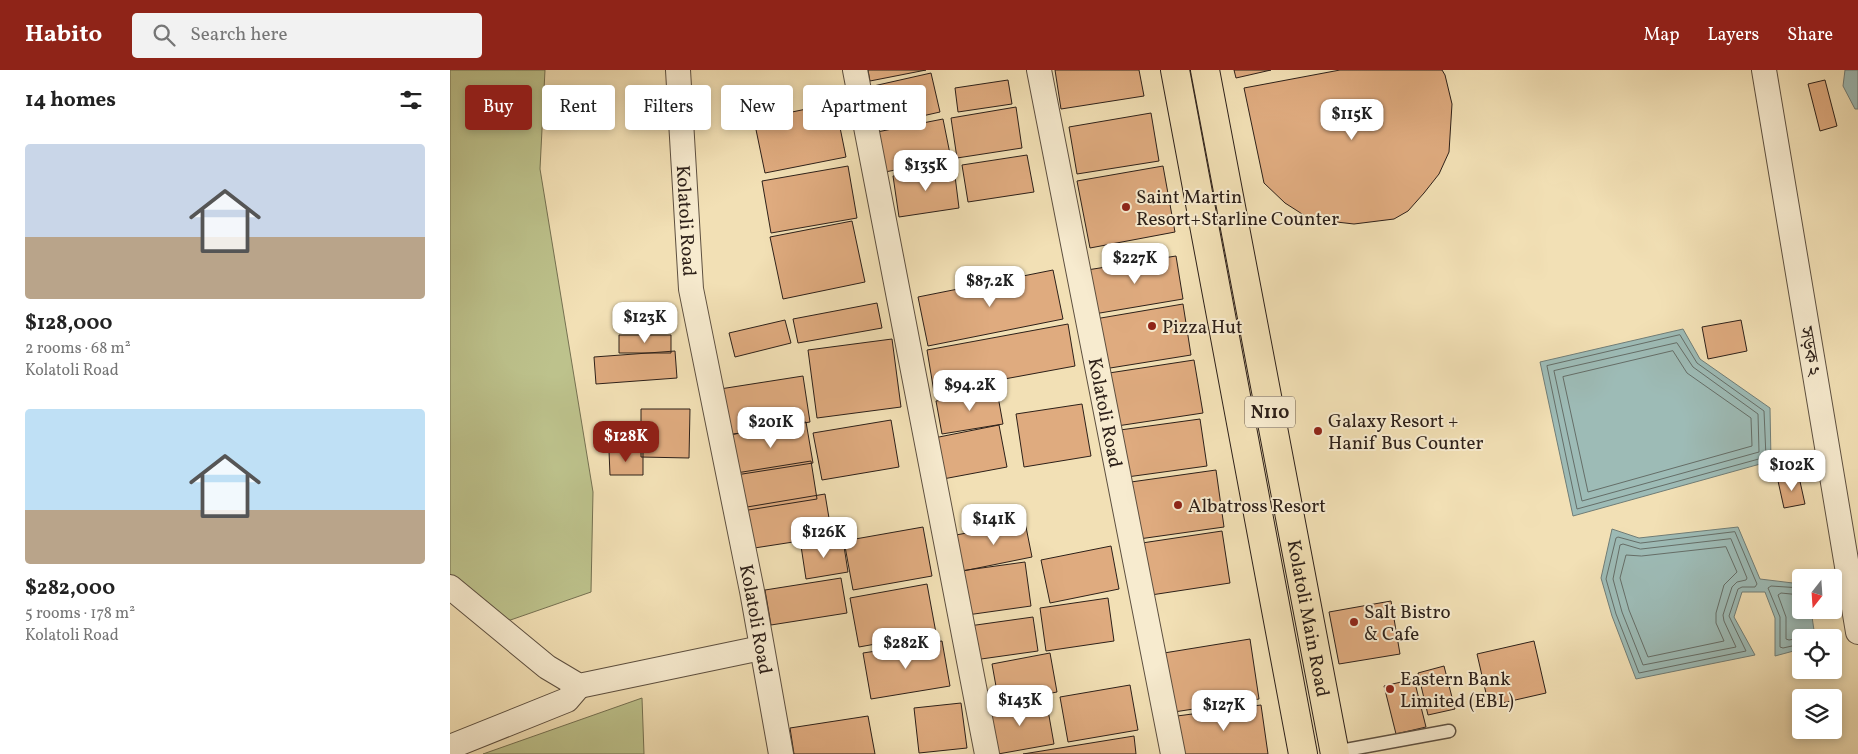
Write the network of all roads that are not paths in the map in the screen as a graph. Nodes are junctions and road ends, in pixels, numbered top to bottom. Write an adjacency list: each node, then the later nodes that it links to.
1 (678, 70): 9 (street, Kolatoli Road)
2 (855, 70): 15 (street)
3 (1039, 70): 16 (street, Kolatoli Road)
4 (1176, 70): 17 (highway, Kolatoli Main Road / N110)
5 (1205, 70): 13 (highway, Kolatoli Main Road / N110)
6 (1764, 70): 8 (street, সড়ক ২)
7 (450, 587): 10 (street)
8 (1858, 632)
9 (761, 648): 10 (street); 14 (street, Kolatoli Road)
10 (579, 686): 12 (street)
11 (1449, 731): 13 (lane)
12 (450, 747)
13 (1335, 753)
14 (781, 754)
15 (988, 754)
16 (1173, 754)
17 (1303, 754)

